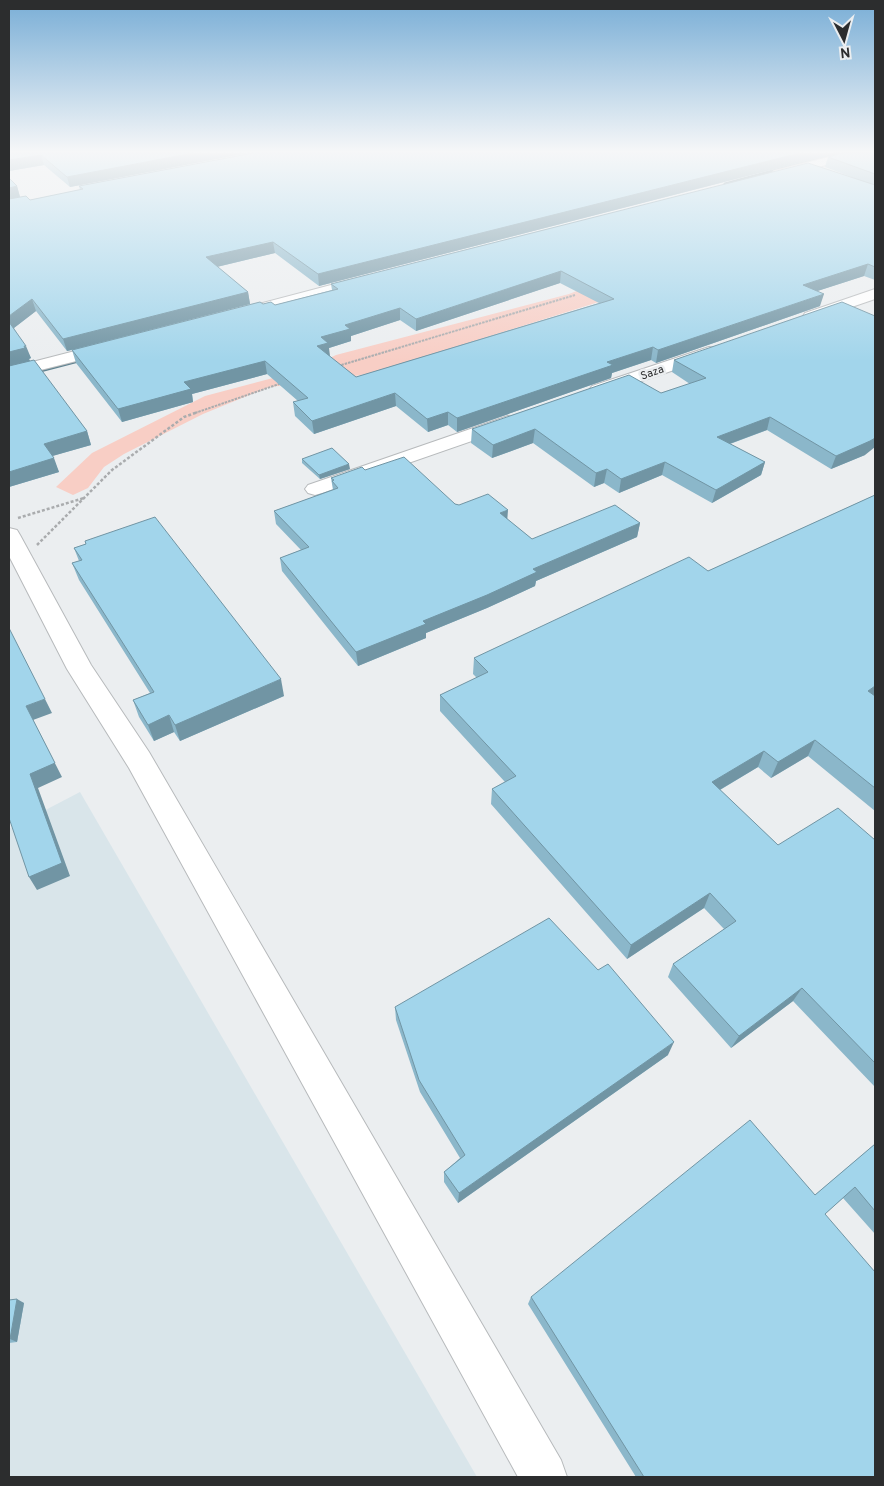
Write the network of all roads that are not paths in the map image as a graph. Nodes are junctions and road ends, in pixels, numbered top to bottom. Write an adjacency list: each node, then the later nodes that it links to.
1 (384, 276): 3 (street)
2 (875, 294): 4 (street)
3 (220, 319)
4 (791, 323)
5 (124, 344): 7 (street)
6 (726, 346): 8 (street, Saza)
7 (9, 374)
8 (586, 395)
9 (520, 417): 10 (street)
10 (315, 489)
11 (13, 543): 12 (street)
12 (544, 1477)

